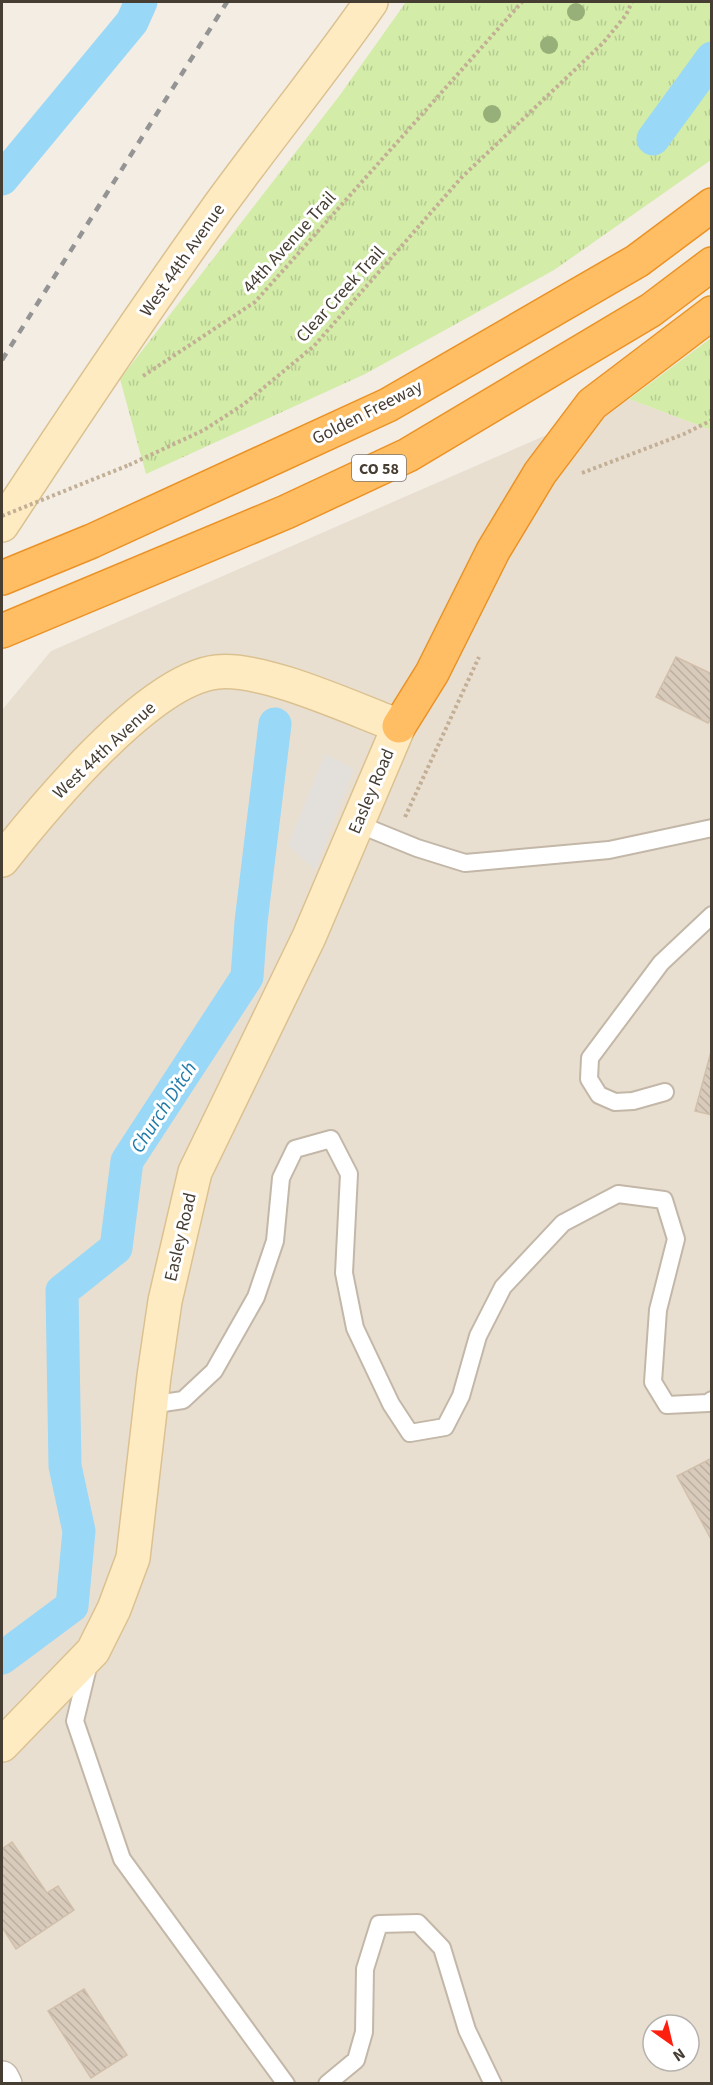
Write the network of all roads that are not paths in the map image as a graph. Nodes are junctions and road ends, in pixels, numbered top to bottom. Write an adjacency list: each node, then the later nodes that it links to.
1 (371, 2): 5 (street, West 44th Avenue)
2 (711, 205): 6 (highway, Golden Freeway)
3 (711, 264): 7 (highway, CO 58)
4 (711, 313): 8 (highway)
5 (2, 525)
6 (2, 578)
7 (11, 627)
8 (399, 726): 9 (street, Easley Road); 11 (street, West 44th Avenue)
9 (358, 824): 10 (lane); 15 (street, Easley Road)
10 (711, 828)
11 (2, 860)
12 (711, 915): 13 (lane)
13 (665, 1092)
14 (711, 1400): 15 (lane)
15 (150, 1405): 16 (street, Easley Road)
16 (93, 1651): 17 (street, Easley Road); 20 (lane)
17 (2, 1745)
18 (2, 2078): 19 (street)
19 (5, 2084)
20 (286, 2084)
21 (327, 2084): 22 (lane)
22 (493, 2084)

